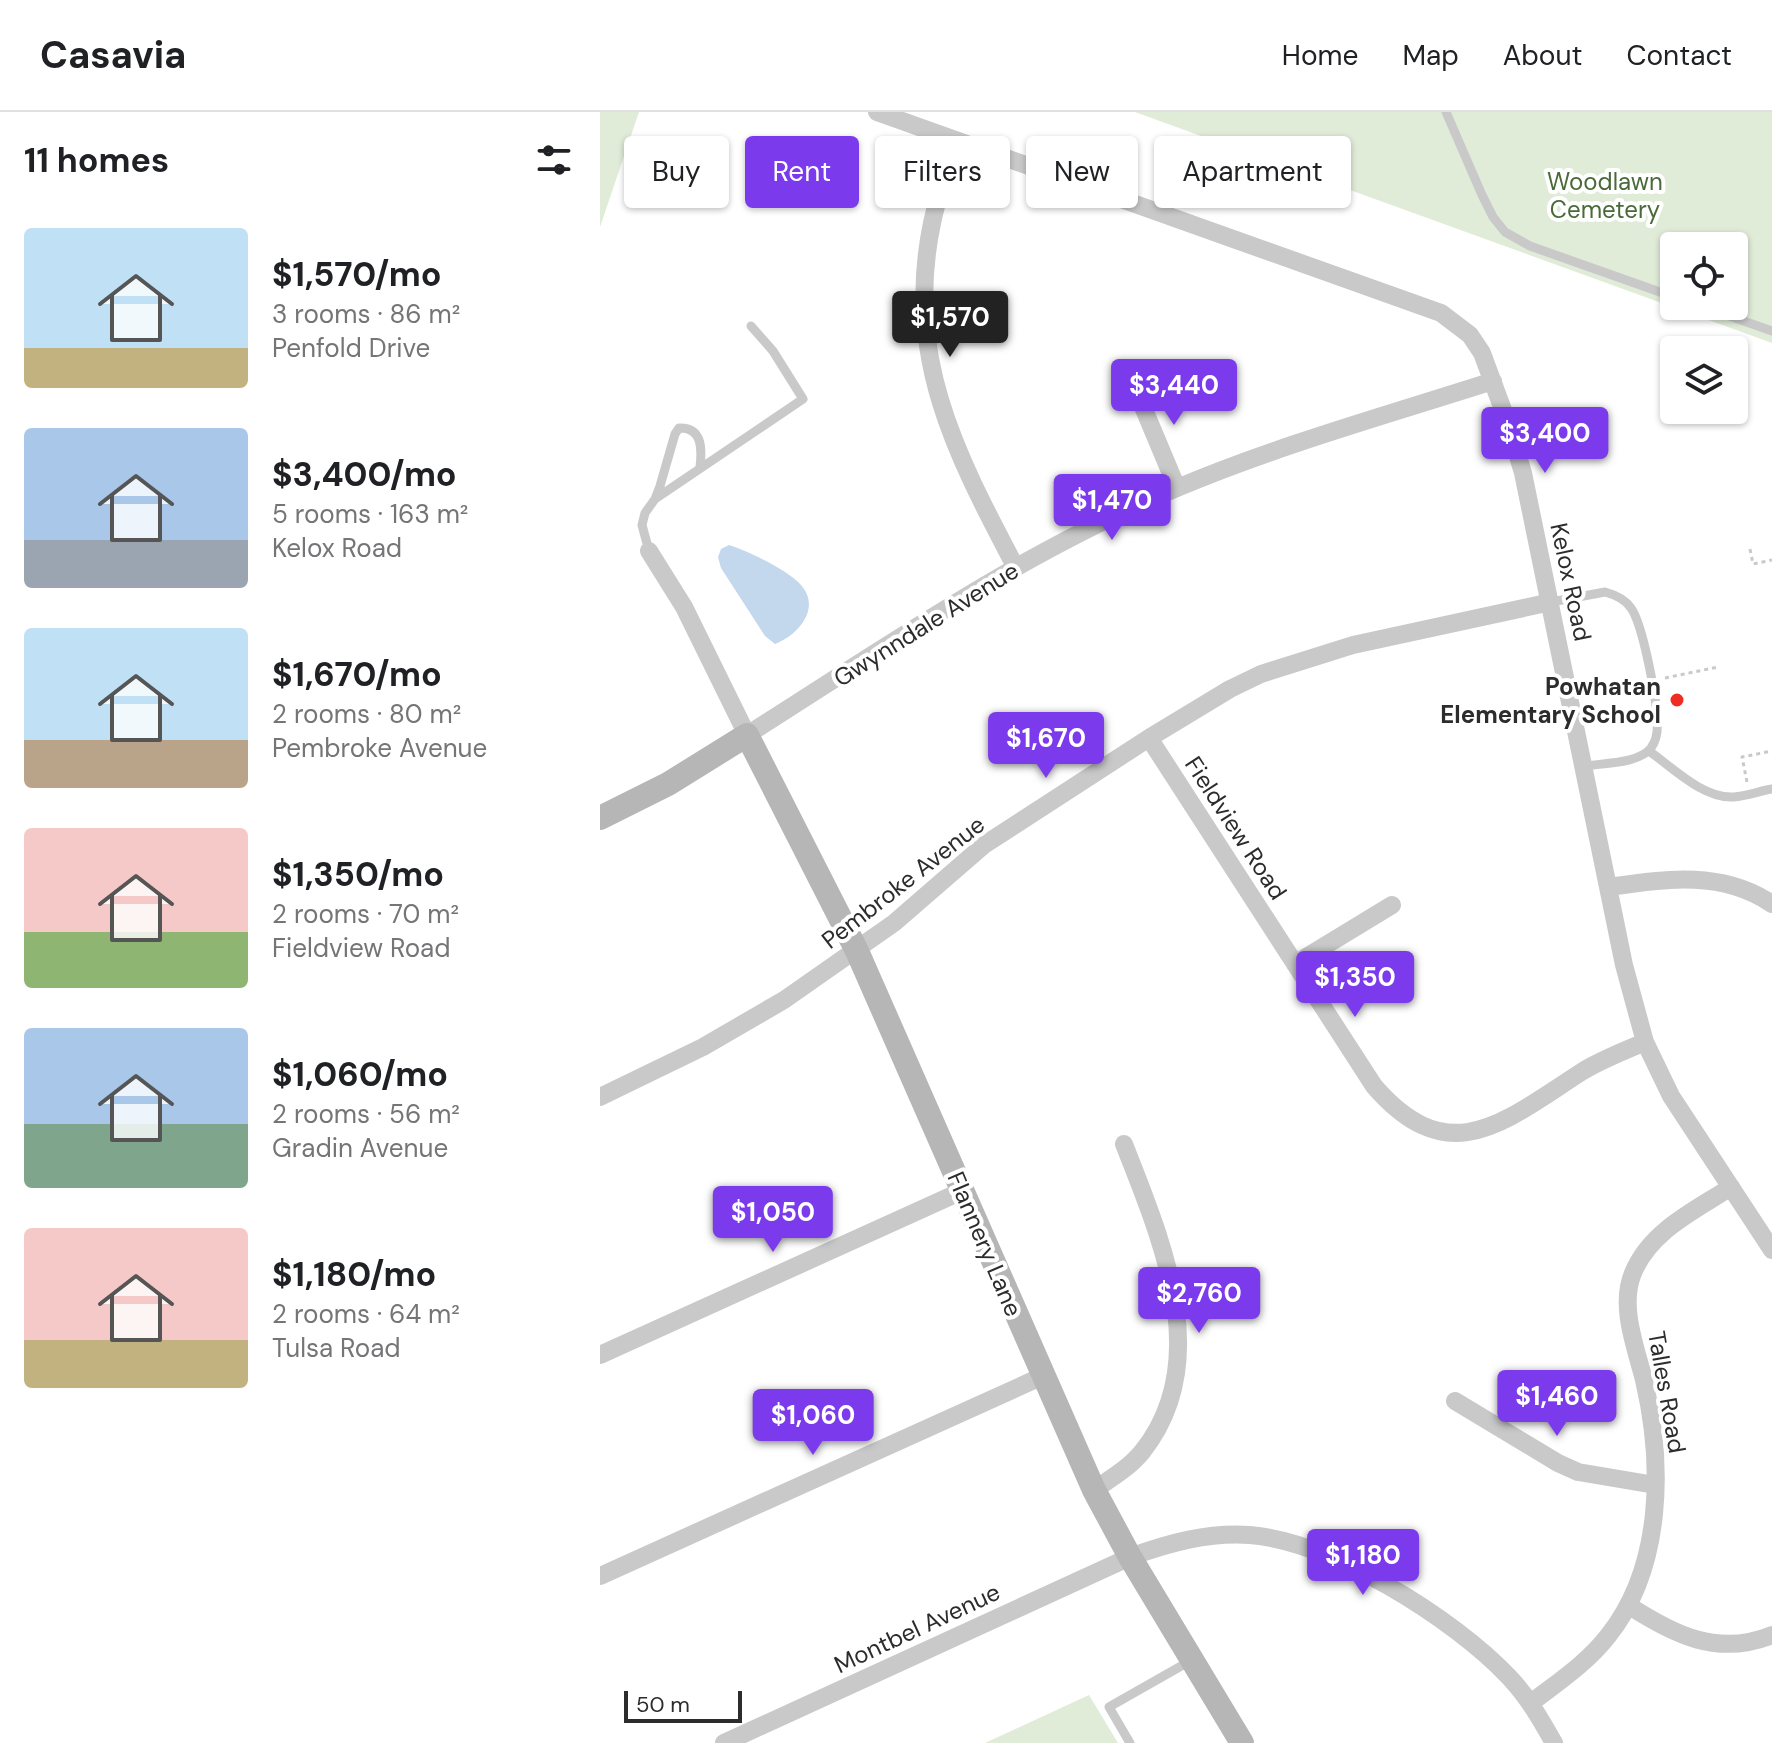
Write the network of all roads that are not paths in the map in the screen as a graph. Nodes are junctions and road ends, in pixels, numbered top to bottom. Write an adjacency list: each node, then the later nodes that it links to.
1 (877, 112): 3 (street, Kelox Road)
2 (1446, 112): 6 (lane)
3 (942, 136)
4 (1010, 160): 10 (street, Kelox Road)
5 (936, 208): 16 (street)
6 (1660, 292)
7 (1741, 320): 9 (lane)
8 (751, 326): 12 (lane)
9 (1772, 331)
10 (1493, 381): 13 (street, Gwynndale Avenue); 17 (street, Kelox Road)
11 (1133, 383): 13 (street)
12 (700, 467): 14 (lane); 14 (lane)
13 (1177, 488): 16 (street, Gwynndale Avenue)
14 (655, 499): 15 (lane)
15 (649, 551): 18 (street)
16 (1016, 568): 18 (street, Gwynndale Avenue)
17 (1551, 602): 19 (street, Pembroke Avenue); 20 (lane); 21 (street, Kelox Road)
18 (747, 735): 23 (street, Gwynndale Avenue); 27 (street, Flannery Lane)
19 (1149, 738): 27 (street, Pembroke Avenue); 28 (street, Fieldview Road)
20 (1649, 751): 21 (lane); 22 (lane)
21 (1585, 766): 24 (street, Kelox Road)
22 (1772, 789)
23 (600, 818)
24 (1609, 887): 25 (street); 29 (street, Kelox Road)
25 (1772, 904)
26 (1392, 905): 28 (street)
27 (857, 951): 30 (street, Pembroke Avenue); 33 (street, Flannery Lane)
28 (1295, 964): 29 (street, Fieldview Road)
29 (1645, 1042): 32 (street, Kelox Road)
30 (600, 1097)
31 (1124, 1144): 39 (street)
32 (1731, 1187): 34 (street, Kelox Road); 38 (street, Talles Road)
33 (962, 1191): 35 (street); 36 (street, Flannery Lane)
34 (1772, 1250)
35 (600, 1355)
36 (1043, 1376): 39 (street, Flannery Lane); 41 (street)
37 (1455, 1401): 38 (street)
38 (1655, 1485): 42 (street, Talles Road)
39 (1094, 1490): 40 (street, Flannery Lane)
40 (1130, 1557): 44 (street, Flannery Lane); 45 (street, Montbel Avenue); 46 (street, Montbel Avenue)
41 (600, 1576)
42 (1628, 1605): 43 (street); 45 (street, Talles Road)
43 (1772, 1635)
44 (1193, 1659): 47 (lane); 48 (street, Flannery Lane)
45 (1531, 1703): 49 (street, Montbel Avenue)
46 (724, 1743)
47 (1130, 1743)
48 (1242, 1743)
49 (1554, 1743)

